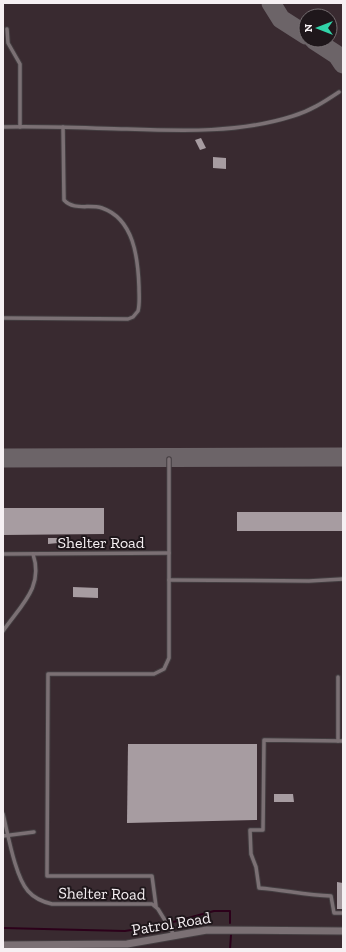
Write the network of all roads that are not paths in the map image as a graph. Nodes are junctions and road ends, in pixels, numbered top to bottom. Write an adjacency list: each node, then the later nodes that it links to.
1 (7, 29): 4 (lane)
2 (339, 92): 5 (lane)
3 (3, 127): 4 (lane)
4 (20, 127): 5 (lane)
5 (63, 127): 6 (lane)
6 (3, 318)
7 (169, 459): 8 (lane)
8 (169, 553): 10 (lane, Shelter Road); 12 (lane)
9 (3, 554): 10 (lane, Shelter Road)
10 (33, 554): 13 (lane, Shelter Road)
11 (343, 579): 12 (lane)
12 (169, 580): 21 (lane)
13 (3, 631)
14 (338, 677): 15 (lane)
15 (338, 741): 16 (lane); 22 (lane)
16 (343, 741)
17 (3, 814): 19 (lane, Shelter Road)
18 (34, 832): 19 (lane)
19 (8, 835): 20 (lane); 21 (lane, Shelter Road)
20 (3, 836)
21 (156, 906): 24 (lane, Shelter Road)
22 (343, 914)
23 (343, 931): 24 (street, Patrol Road)
24 (174, 935): 25 (street, Patrol Road)
25 (3, 945)

